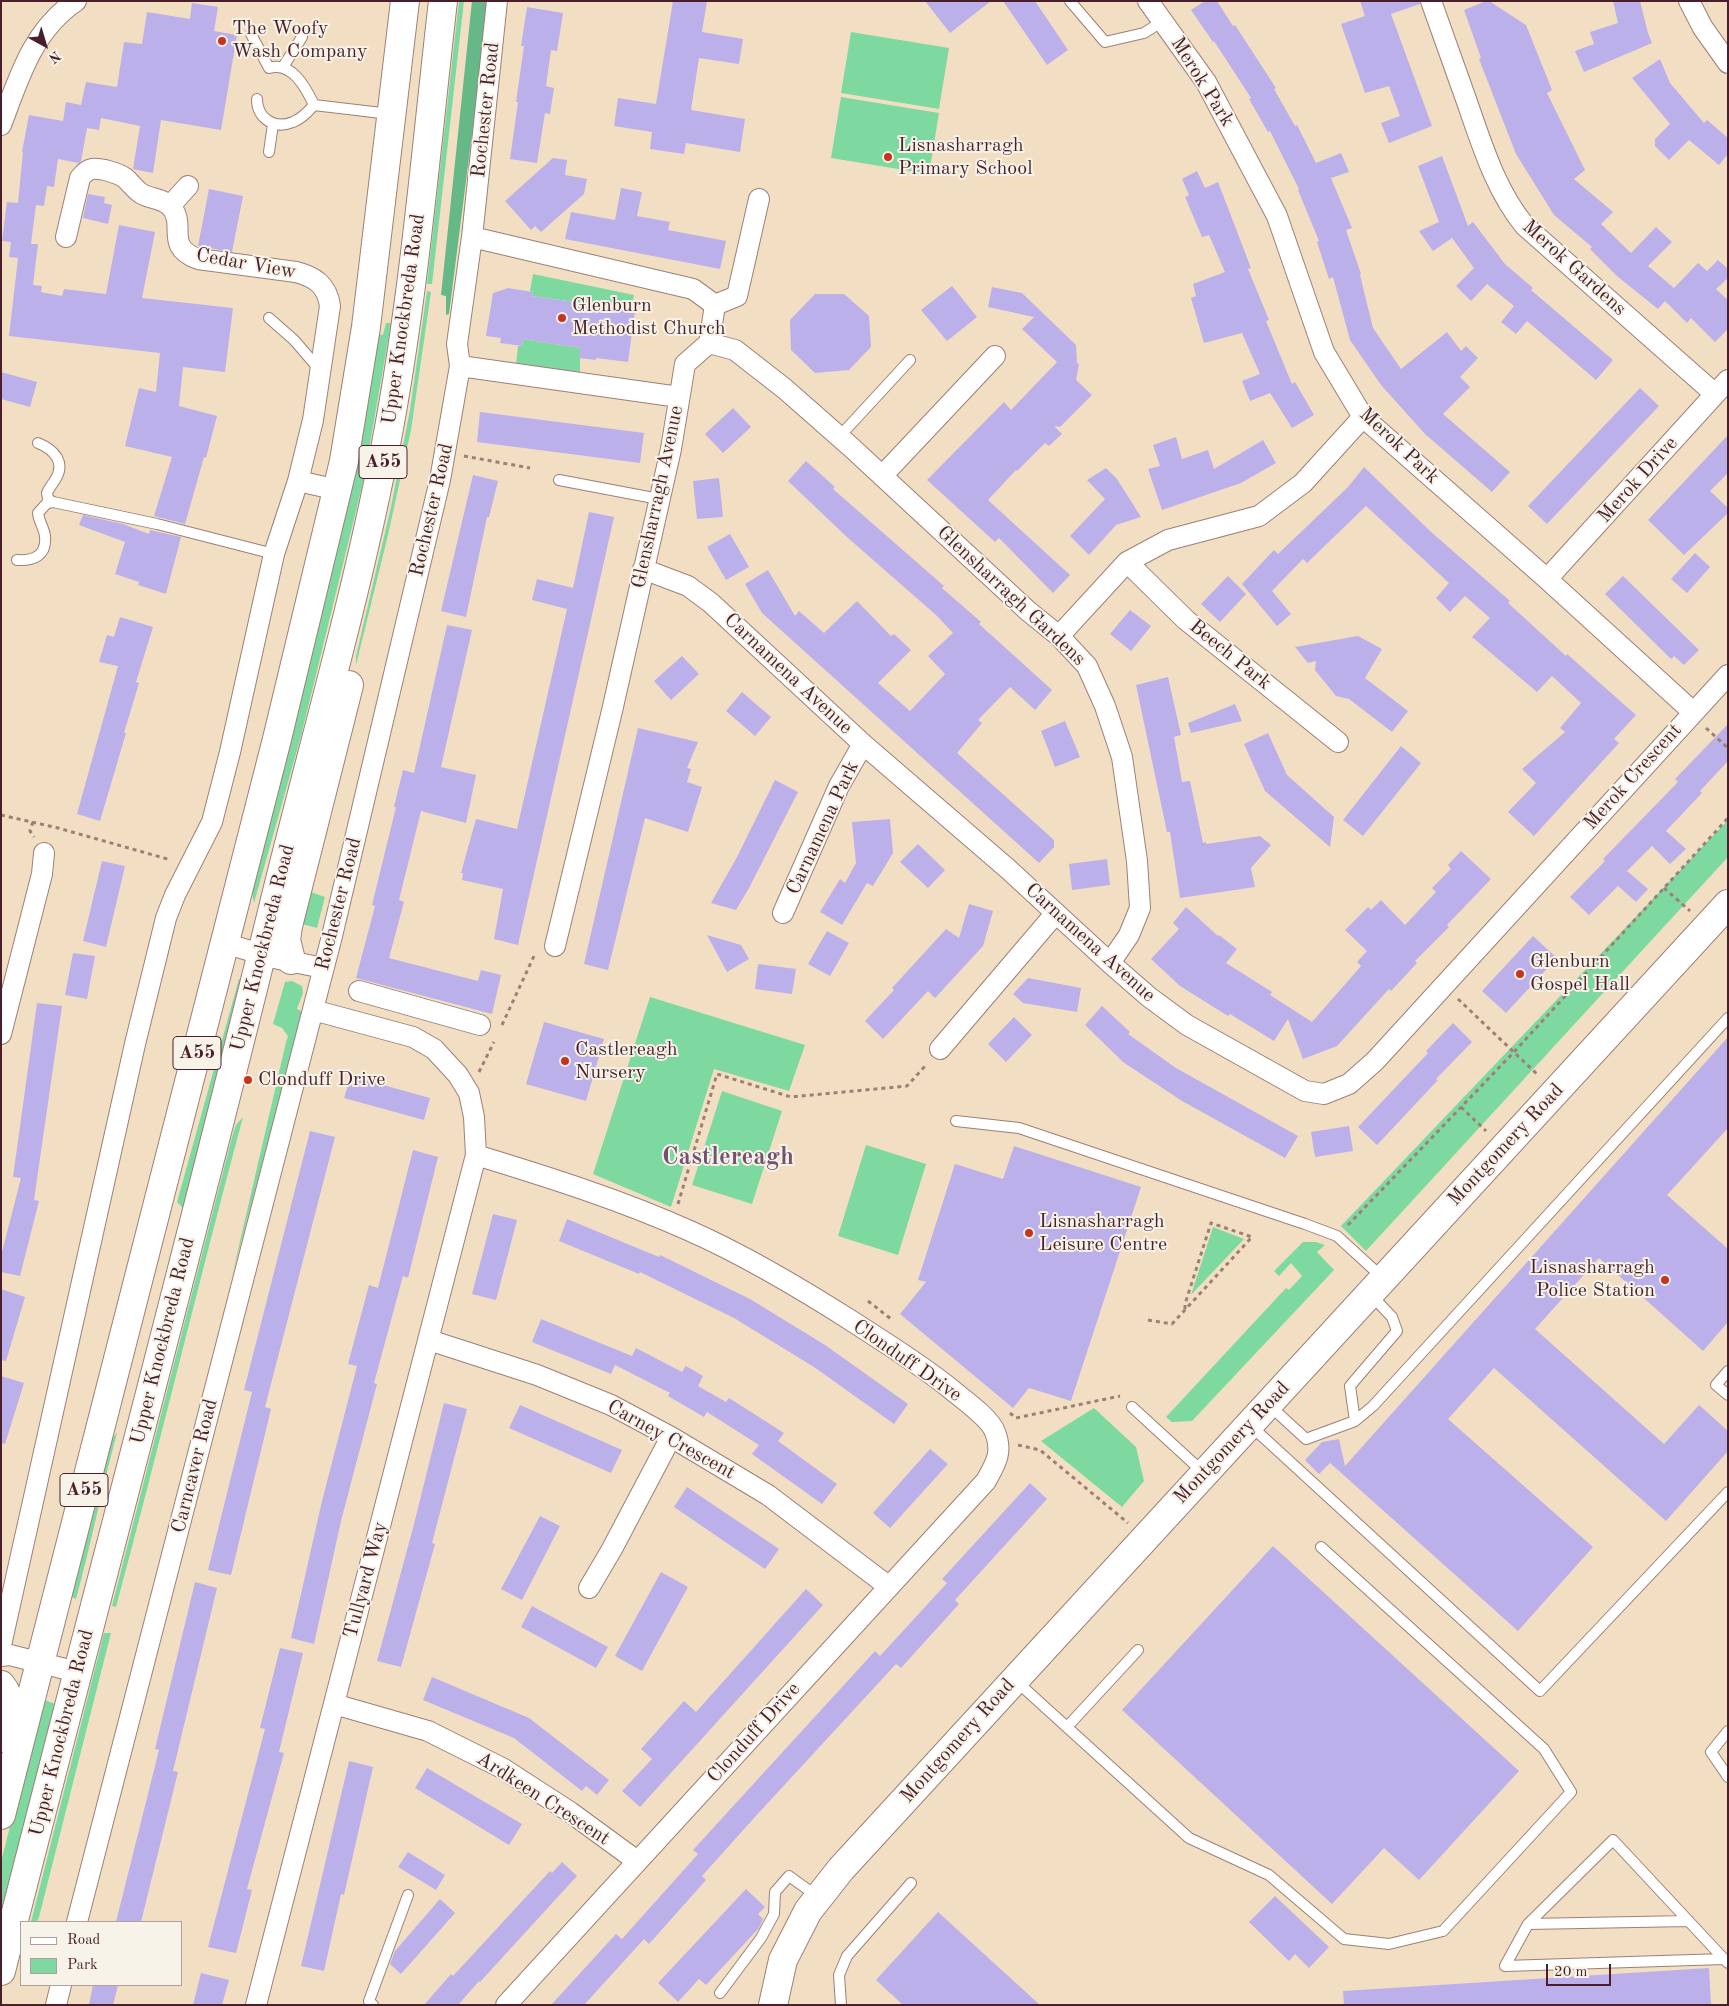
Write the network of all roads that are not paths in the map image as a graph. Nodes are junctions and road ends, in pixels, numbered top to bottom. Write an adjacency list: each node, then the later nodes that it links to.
1 (76, 1): 18 (street)
2 (405, 1): 16 (main road, Upper Knockbreda Road / A55)
3 (443, 1): 48 (main road, Upper Knockbreda Road / A55)
4 (497, 1): 24 (street, Rochester Road)
5 (1070, 1): 9 (lane)
6 (1148, 1): 9 (street, Merok Park)
7 (1431, 1): 32 (street, Merok Gardens)
8 (1688, 1): 12 (street)
9 (1163, 21): 34 (street, Merok Park)
10 (251, 34): 13 (lane)
11 (302, 37): 13 (lane)
12 (1728, 63)
13 (283, 67): 15 (lane)
14 (257, 99): 17 (lane)
15 (314, 105): 16 (lane); 17 (lane)
16 (391, 114): 40 (main road, Upper Knockbreda Road / A55)
17 (273, 124): 19 (lane)
18 (1, 125)
19 (269, 152)
20 (188, 186): 22 (street)
21 (759, 199): 25 (street)
22 (170, 206): 23 (street); 31 (street, Cedar View)
23 (66, 237)
24 (472, 237): 25 (street); 30 (street, Rochester Road)
25 (715, 305): 27 (street)
26 (269, 318): 31 (lane)
27 (709, 343): 33 (street, Glensharragh Avenue); 35 (street, Glensharragh Gardens)
28 (995, 356): 37 (street)
29 (910, 360): 35 (lane)
30 (460, 366): 33 (street); 64 (street, Rochester Road)
31 (320, 371): 39 (street)
32 (1721, 387): 47 (street, Merok Drive)
33 (679, 397): 41 (street, Glensharragh Avenue)
34 (1363, 417): 45 (street); 47 (street, Merok Park)
35 (839, 437): 37 (street, Glensharragh Gardens)
36 (38, 444): 42 (lane)
37 (882, 476): 49 (street, Glensharragh Gardens)
38 (559, 480): 41 (lane)
39 (298, 481): 40 (street); 43 (street)
40 (338, 490): 59 (main road, Upper Knockbreda Road / A55)
41 (659, 499): 46 (street, Glensharragh Avenue)
42 (53, 502): 43 (lane); 44 (lane)
43 (274, 554): 89 (street)
44 (17, 560)
45 (1127, 562): 49 (street); 52 (street, Beech Park)
46 (643, 569): 53 (street, Carnamena Avenue); 60 (street, Glensharragh Avenue)
47 (1547, 579): 51 (street, Merok Park)
48 (343, 630): 61 (main road, Upper Knockbreda Road / A55); 62 (main road)
49 (1059, 636): 63 (street, Glensharragh Gardens)
50 (1728, 674): 51 (street, Merok Crescent)
51 (1693, 712): 55 (street, Merok Crescent)
52 (1338, 742)
53 (863, 744): 57 (street, Carnamena Park); 58 (street, Carnamena Avenue)
54 (44, 853): 71 (street)
55 (1540, 880): 63 (street, Carnamena Avenue)
56 (1728, 904): 75 (main road, Montgomery Road)
57 (783, 913)
58 (1056, 914): 63 (street, Carnamena Avenue); 72 (street)
59 (224, 942): 61 (street); 92 (main road, Upper Knockbreda Road / A55)
60 (555, 946)
61 (262, 954): 62 (street); 93 (main road, Upper Knockbreda Road / A55)
62 (291, 960): 64 (street)
63 (1110, 963)
64 (324, 968): 67 (street, Rochester Road)
65 (358, 991): 66 (street)
66 (399, 1002): 69 (street); 70 (street)
67 (313, 1010): 70 (street); 106 (street, Carncaver Road)
68 (1728, 1018): 81 (lane)
69 (489, 1030)
70 (390, 1031): 74 (street)
71 (1, 1034)
72 (940, 1049)
73 (956, 1121): 75 (lane)
74 (476, 1155): 76 (street, Tullyard Way); 87 (street, Clonduff Drive)
75 (1377, 1287): 79 (main road, Montgomery Road); 81 (lane)
76 (429, 1340): 83 (street, Carney Crescent); 96 (street, Tullyard Way)
77 (1728, 1371): 78 (lane)
78 (1728, 1396)
79 (1269, 1404): 81 (lane); 82 (main road, Montgomery Road)
80 (1132, 1407): 84 (lane)
81 (1355, 1421)
82 (1250, 1425): 84 (main road, Montgomery Road); 85 (lane)
83 (671, 1437): 87 (street, Carney Crescent); 88 (street)
84 (1204, 1474): 94 (main road, Montgomery Road)
85 (1728, 1492)
86 (1321, 1547): 97 (lane)
87 (888, 1586): 102 (street, Clonduff Drive)
88 (589, 1588)
89 (1, 1644)
90 (1138, 1650): 97 (lane)
91 (1, 1656): 92 (street)
92 (40, 1662): 93 (street); 101 (main road, Upper Knockbreda Road / A55)
93 (77, 1672): 110 (main road, Upper Knockbreda Road / A55)
94 (1014, 1679): 97 (lane); 105 (main road, Montgomery Road)
95 (1, 1684): 99 (main road)
96 (334, 1704): 102 (street, Ardkeen Crescent); 114 (street, Tullyard Way)
97 (1067, 1727)
98 (1728, 1731): 100 (lane)
99 (1, 1738)
100 (1728, 1777)
101 (1, 1815)
102 (637, 1861): 116 (street, Clonduff Drive)
103 (911, 1883): 118 (lane)
104 (408, 1895): 115 (lane)
105 (819, 1897): 112 (lane); 117 (main road, Montgomery Road)
106 (77, 1921)
107 (1689, 1921): 108 (lane); 108 (lane); 109 (lane)
108 (1528, 1924): 109 (lane)
109 (1726, 1961)
110 (1, 1971)
111 (61, 1986): 113 (street)
112 (720, 1993)
113 (56, 2005)
114 (256, 2005)
115 (373, 2005)
116 (506, 2005)
117 (773, 2005)
118 (841, 2005)

